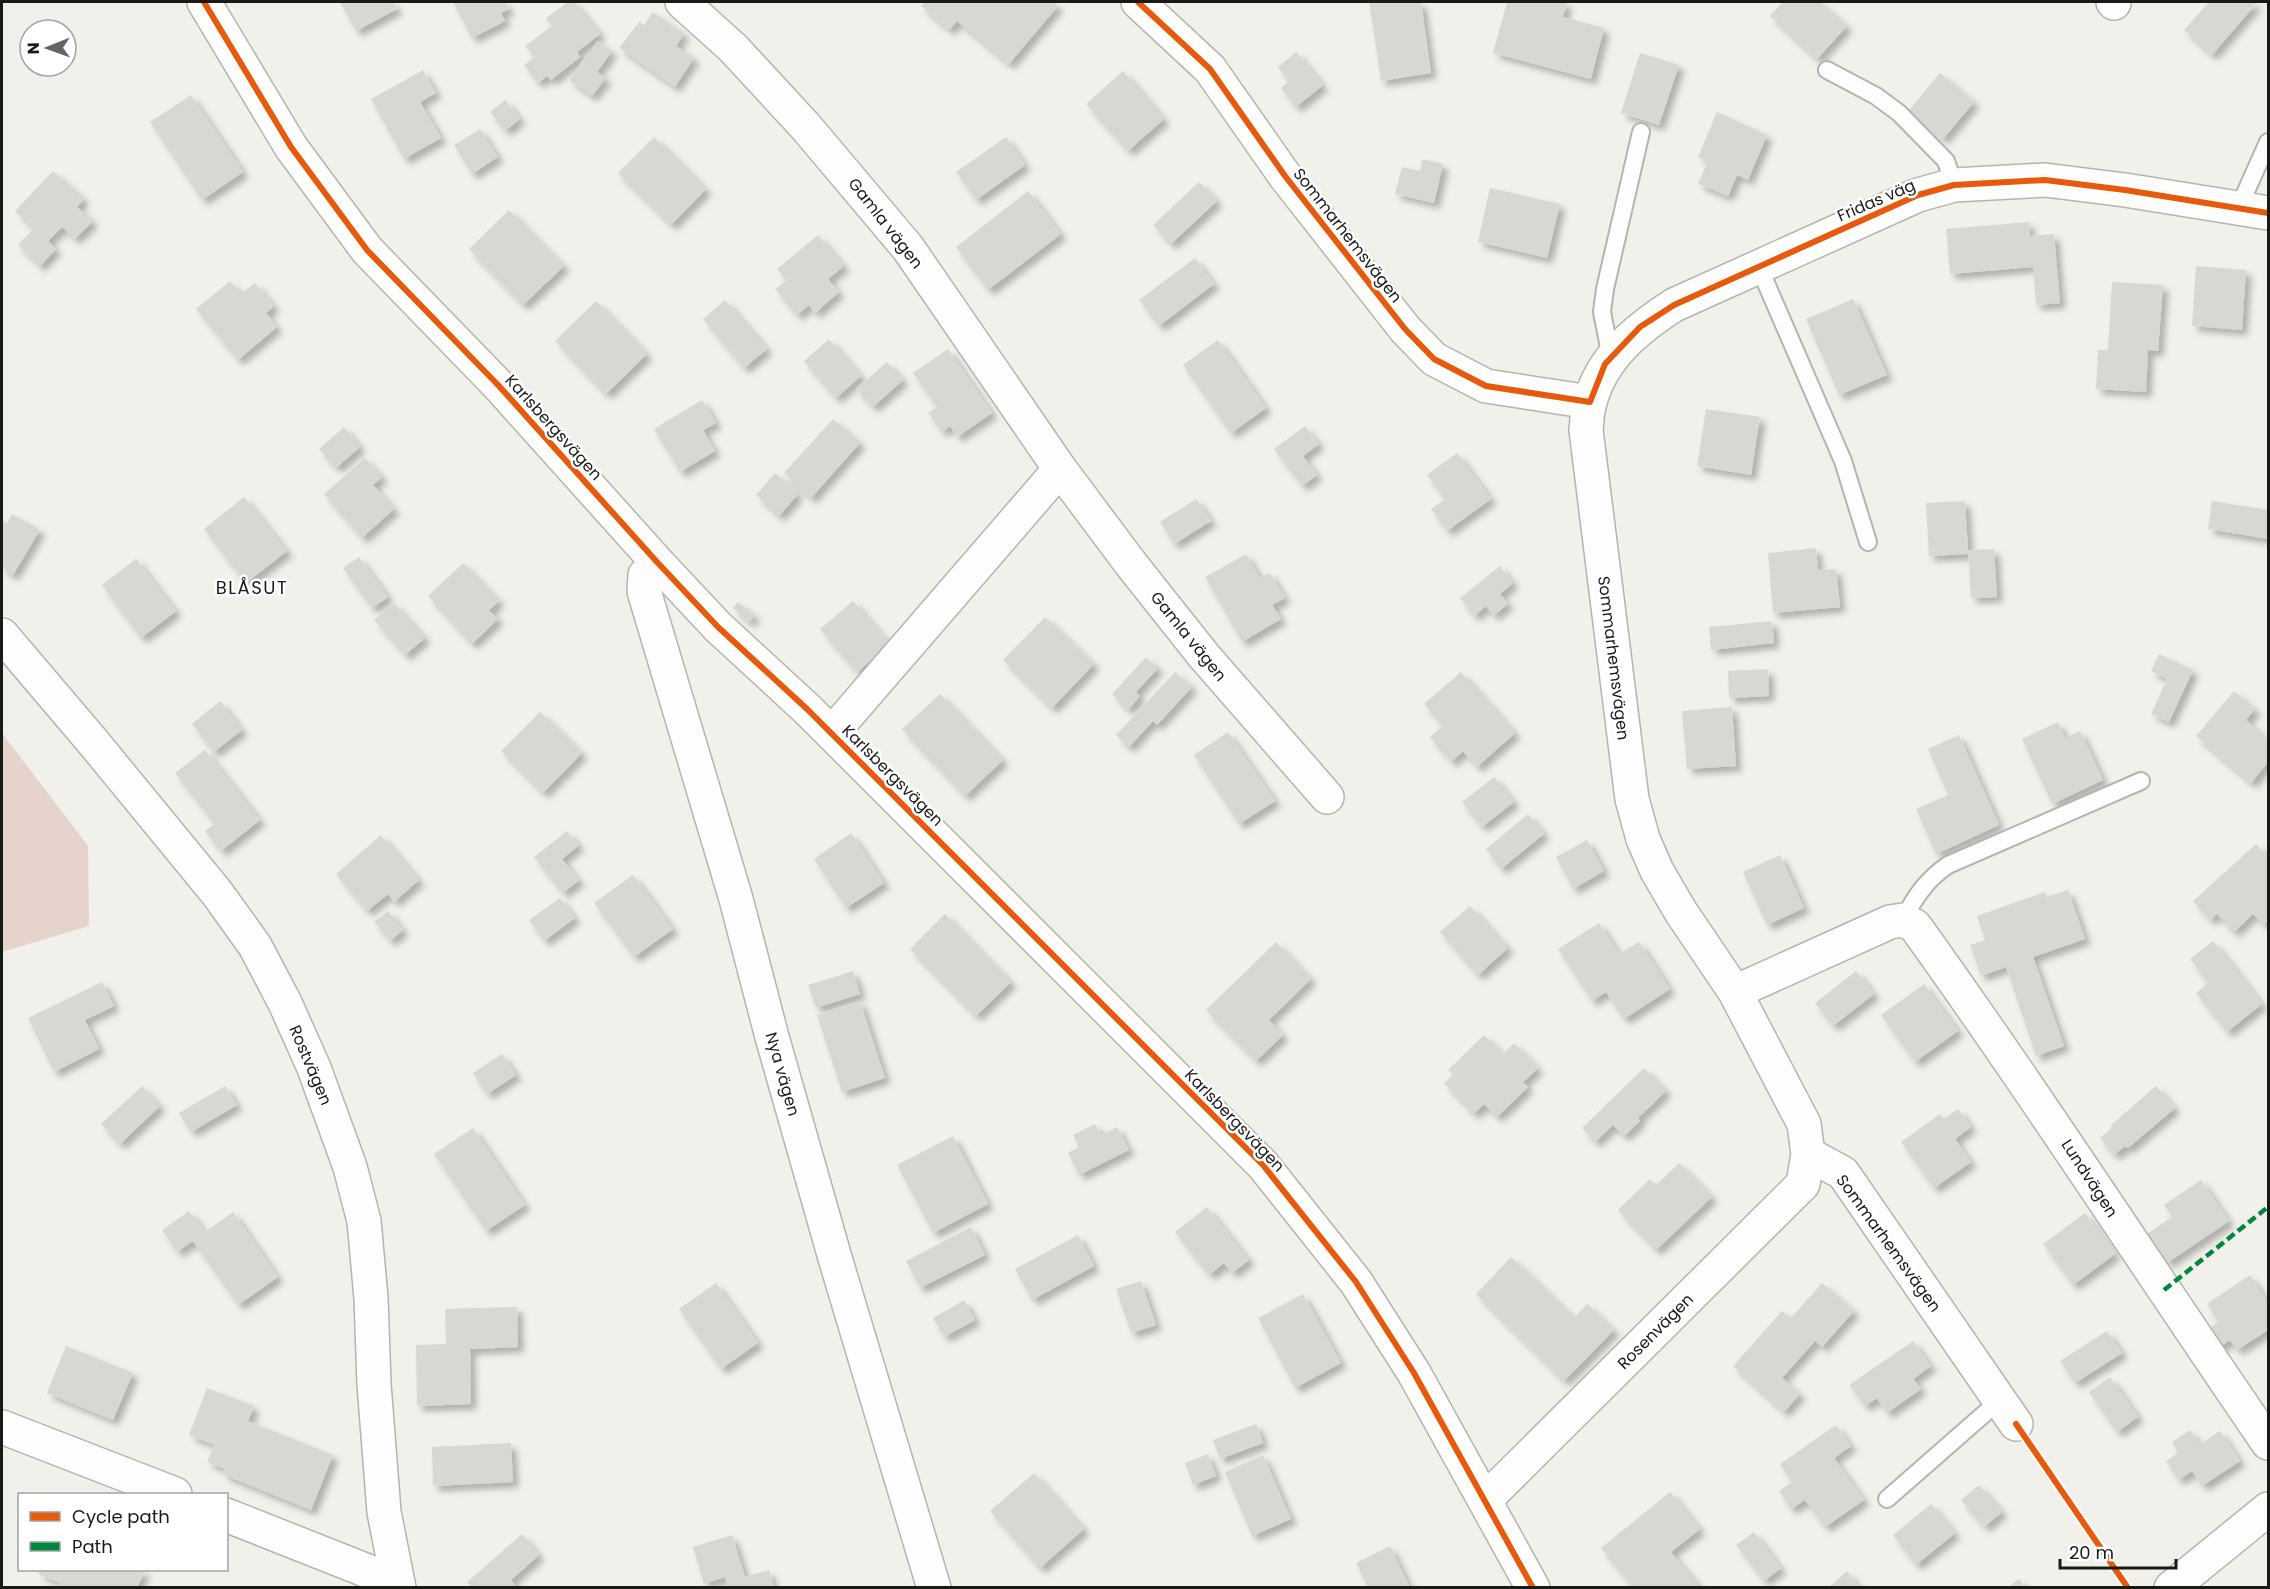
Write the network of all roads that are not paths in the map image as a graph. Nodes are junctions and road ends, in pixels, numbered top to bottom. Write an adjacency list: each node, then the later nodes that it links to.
1 (204, 2): 14 (street, Karlsbergsvägen)
2 (682, 2): 12 (street, Gamla vägen)
3 (1138, 2): 11 (street, Sommarhemsvägen)
4 (1827, 70): 7 (lane)
5 (1641, 132): 10 (lane)
6 (2268, 142): 8 (lane)
7 (1954, 185): 8 (street, Fridas väg); 9 (street, Fridas väg)
8 (2254, 210)
9 (1759, 267): 10 (street, Fridas väg); 13 (lane)
10 (1611, 358): 11 (street, Fridas väg)
11 (1590, 402): 20 (street, Sommarhemsvägen)
12 (1060, 469): 16 (street); 18 (street, Gamla vägen)
13 (1868, 542)
14 (657, 562): 16 (street, Karlsbergsvägen); 31 (street, Nya vägen)
15 (2, 635): 30 (street, Rostvägen)
16 (832, 733): 26 (street, Karlsbergsvägen)
17 (2141, 781): 19 (lane)
18 (1327, 797)
19 (1903, 920): 20 (street); 24 (street, Lundvägen)
20 (1735, 992): 21 (street, Sommarhemsvägen)
21 (1808, 1154): 22 (street, Sommarhemsvägen); 26 (street, Rosenvägen)
22 (2008, 1412): 27 (lane)
23 (2, 1427): 25 (street)
24 (2268, 1443)
25 (172, 1493)
26 (1486, 1499): 32 (street, Karlsbergsvägen)
27 (1887, 1499)
28 (2268, 1509): 33 (street)
29 (228, 1516): 30 (street)
30 (398, 1585)
31 (934, 1587)
32 (1533, 1587)
33 (2171, 1587)

